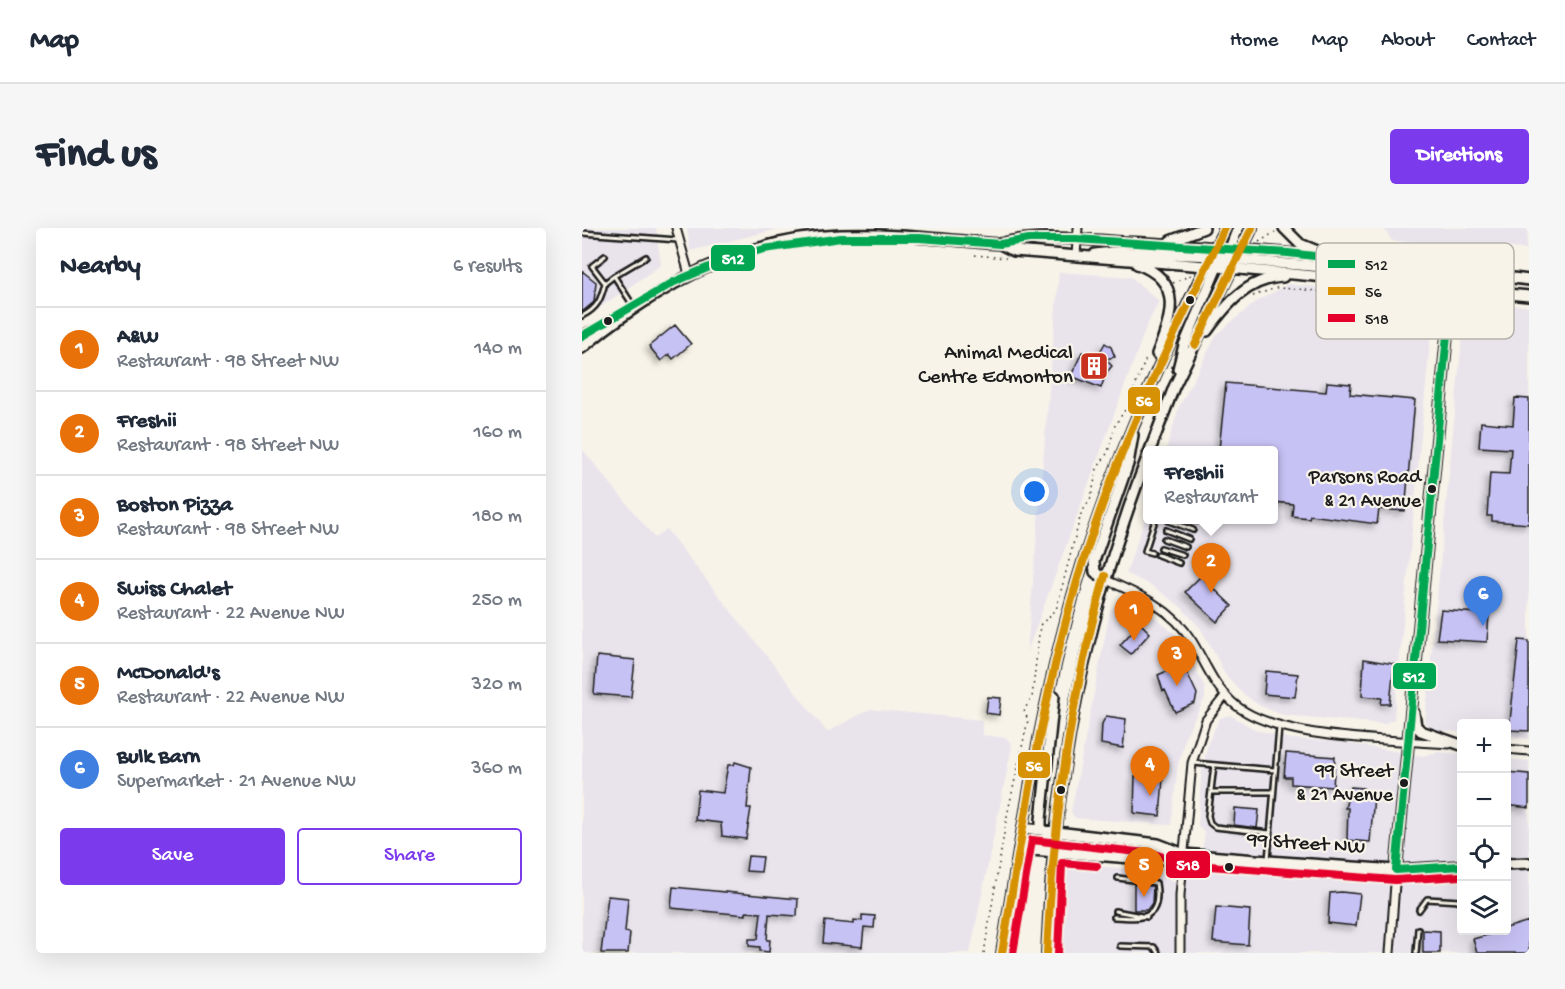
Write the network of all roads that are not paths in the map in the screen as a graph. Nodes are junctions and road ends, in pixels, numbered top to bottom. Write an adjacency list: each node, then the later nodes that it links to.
1 (676, 228): 10 (street)
2 (1078, 228): 11 (street)
3 (1204, 228): 12 (main road)
4 (1225, 228): 19 (main road)
5 (1238, 228): 19 (main road)
6 (1252, 228): 14 (main road)
7 (1281, 229): 15 (main road)
8 (863, 231): 13 (main road); 24 (main road)
9 (582, 233): 10 (lane)
10 (678, 240): 24 (street)
11 (1077, 240): 12 (main road); 13 (main road); 17 (street)
12 (1122, 242): 19 (main road)
13 (1000, 244): 17 (main road)
14 (1242, 248): 19 (main road); 20 (main road)
15 (1316, 251)
16 (605, 256): 30 (lane)
17 (1080, 256): 19 (main road); 21 (main road)
18 (646, 257): 25 (lane)
19 (1224, 257): 22 (main road); 23 (main road); 26 (main road); 39 (main road); 40 (main road)
20 (1316, 257)
21 (1108, 259): 22 (main road); 41 (main road)
22 (1205, 266): 41 (main road)
23 (1316, 266)
24 (688, 274): 33 (main road)
25 (614, 276): 30 (lane); 33 (lane)
26 (1316, 277)
27 (1514, 278): 29 (main road)
28 (1316, 279): 39 (main road)
29 (1529, 280)
30 (605, 283): 34 (lane)
31 (1514, 295): 32 (main road)
32 (1529, 296)
33 (634, 307): 35 (main road)
34 (582, 316)
35 (611, 323): 36 (main road); 38 (main road)
36 (582, 336)
37 (1446, 339): 64 (main road)
38 (582, 348)
39 (1187, 360): 40 (main road)
40 (1174, 387): 43 (main road)
41 (1141, 402): 42 (main road)
42 (1136, 415): 62 (main road); 63 (main road)
43 (1152, 446)
44 (1143, 469): 62 (main road)
45 (1177, 524): 49 (lane)
46 (1153, 525): 47 (lane); 50 (lane)
47 (1160, 528)
48 (1166, 530): 53 (lane)
49 (1193, 530)
50 (1150, 534): 51 (lane); 54 (lane)
51 (1157, 537)
52 (1164, 539): 56 (lane)
53 (1189, 539)
54 (1147, 543): 55 (lane); 58 (lane)
55 (1154, 546)
56 (1186, 547)
57 (1161, 548): 60 (lane)
58 (1152, 553)
59 (1158, 555): 61 (lane)
60 (1183, 555)
61 (1179, 563)
62 (1104, 579): 65 (street); 79 (main road)
63 (1059, 650): 77 (main road); 78 (main road)
64 (1413, 683): 67 (main road); 68 (main road)
65 (1225, 696): 66 (street); 72 (street)
66 (1279, 727): 67 (street); 74 (lane)
67 (1408, 740): 69 (street); 88 (main road)
68 (1457, 744)
69 (1457, 745)
70 (1511, 749): 71 (street)
71 (1529, 751)
72 (1192, 763): 73 (lane); 83 (street)
73 (1214, 765): 74 (lane); 75 (lane)
74 (1275, 770): 76 (lane)
75 (1211, 792): 76 (lane); 80 (lane)
76 (1273, 792): 80 (lane)
77 (1023, 828): 78 (main road, 99 Street NW); 81 (main road)
78 (1041, 830): 79 (main road, 99 Street NW); 82 (main road)
79 (1055, 832): 82 (main road); 83 (main road, 99 Street NW)
80 (1270, 833): 84 (lane)
81 (1019, 849): 82 (main road, 99 Street NW); 97 (main road)
82 (1052, 852): 83 (main road, 99 Street NW); 98 (main road)
83 (1184, 854): 84 (main road, 99 Street NW); 100 (street)
84 (1268, 861): 88 (main road, 99 Street NW)
85 (1529, 863): 86 (main road)
86 (1511, 864)
87 (1457, 866): 88 (main road, 99 Street NW)
88 (1396, 870): 101 (street)
89 (1118, 878): 94 (lane)
90 (1457, 902): 91 (lane)
91 (1419, 909)
92 (1115, 911): 94 (lane)
93 (1114, 917): 94 (lane)
94 (1147, 917)
95 (1418, 929): 102 (lane)
96 (1120, 946): 99 (lane)
97 (1002, 953)
98 (1047, 953)
99 (1158, 953)
100 (1179, 953)
101 (1390, 953)
102 (1416, 953)

